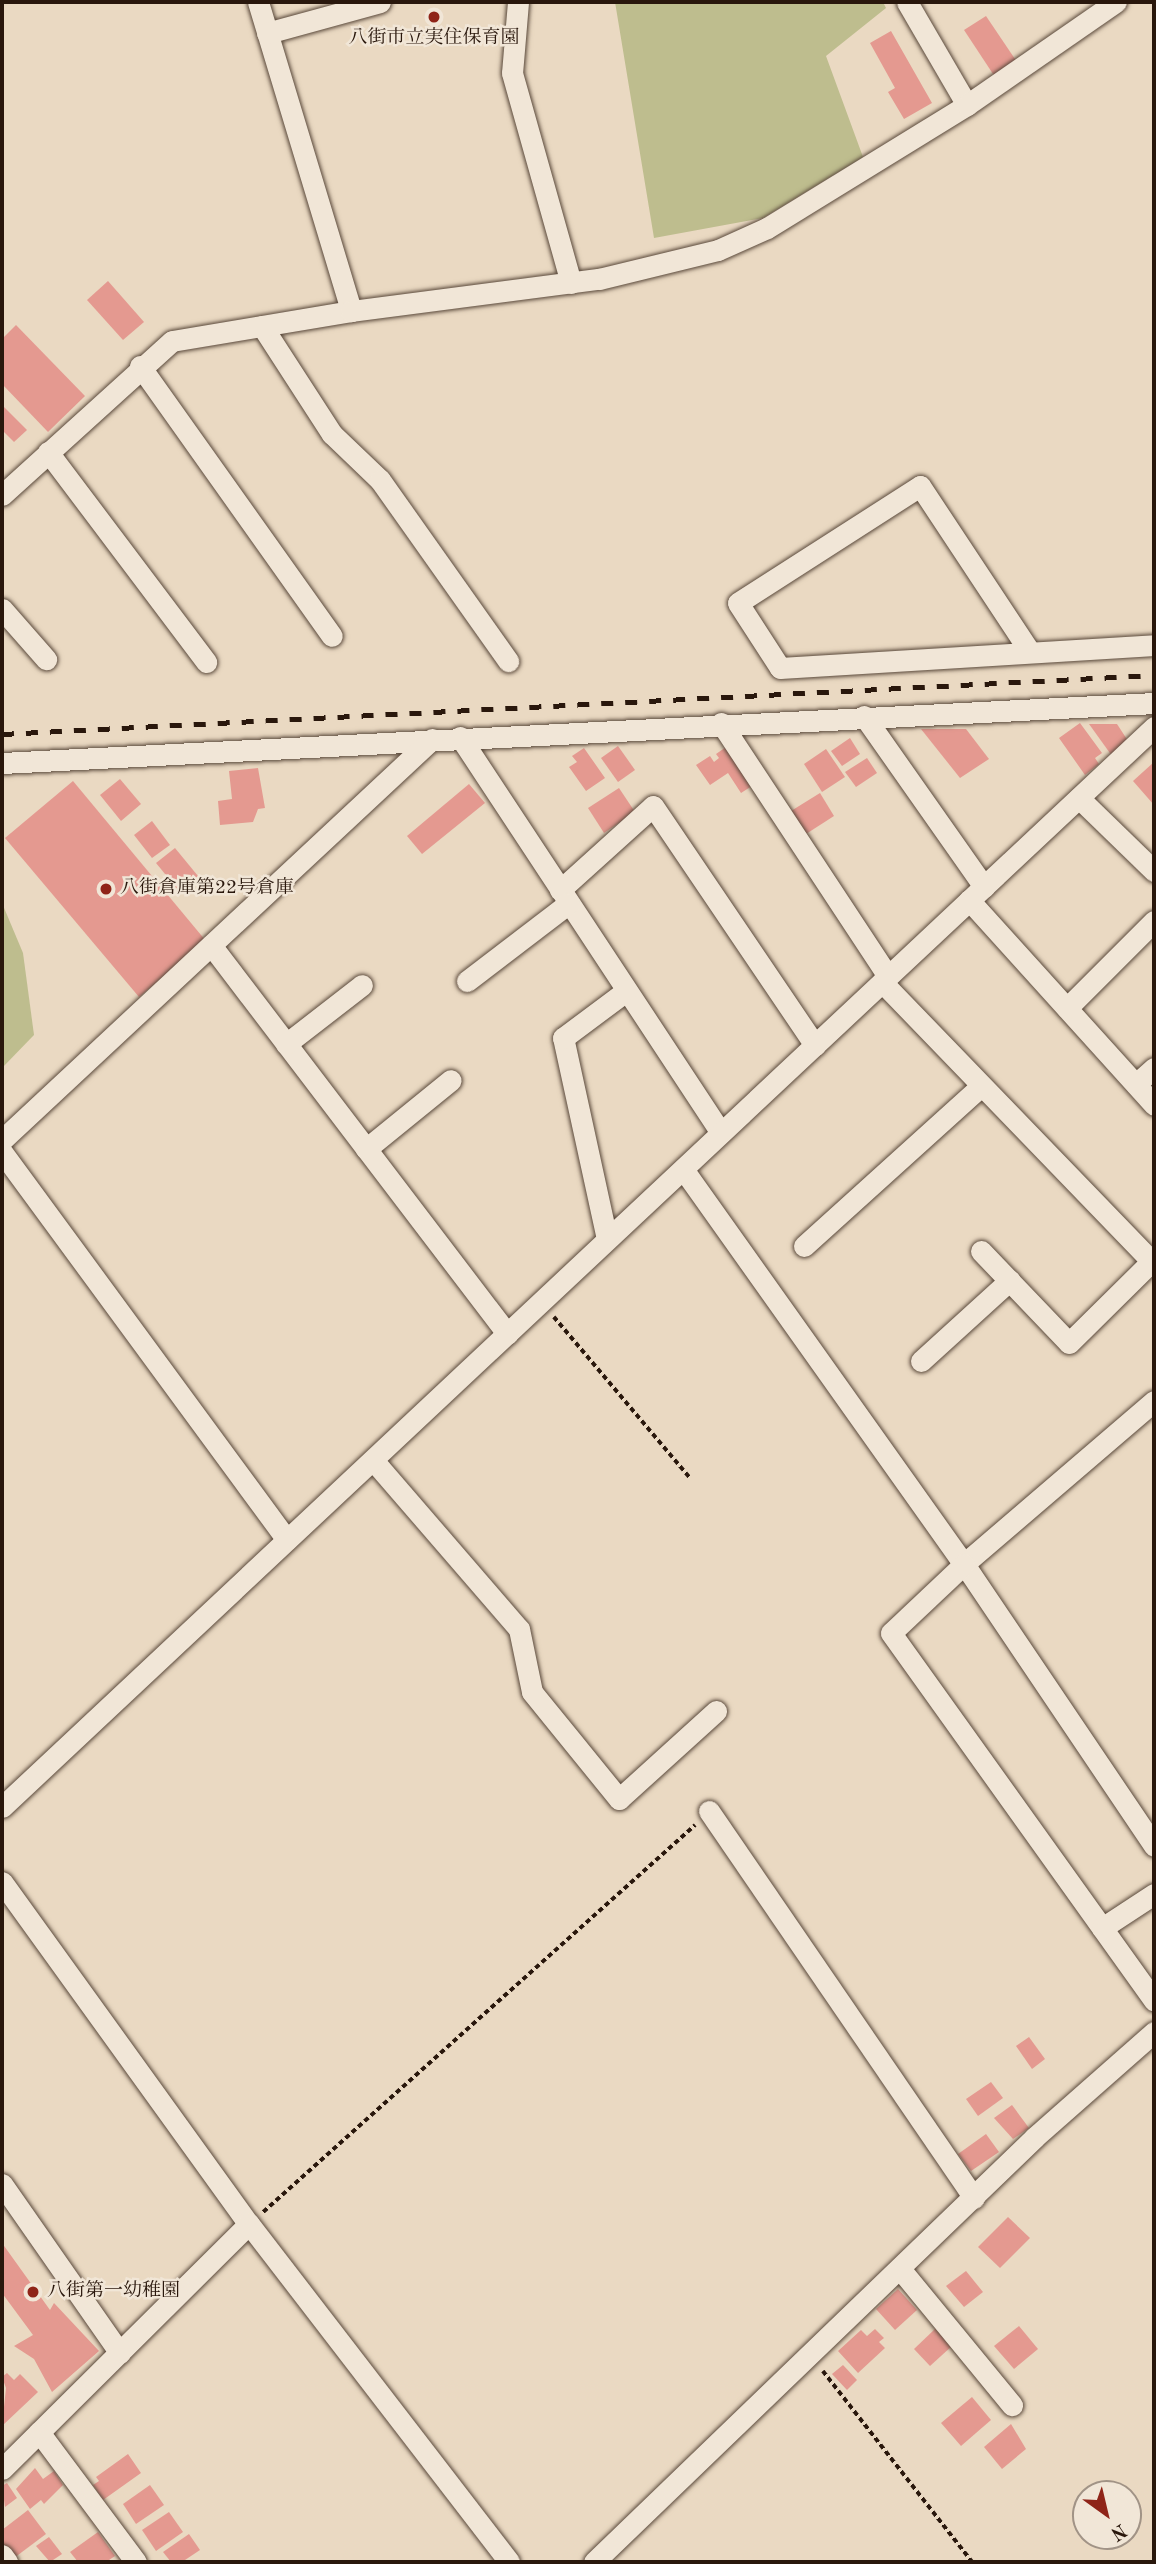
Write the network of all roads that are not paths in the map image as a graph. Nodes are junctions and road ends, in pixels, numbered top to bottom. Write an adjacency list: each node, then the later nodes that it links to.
1 (258, 2): 6 (street)
2 (380, 2): 6 (street)
3 (518, 2): 8 (street)
4 (906, 2): 7 (street)
5 (1115, 2): 7 (street)
6 (267, 33): 9 (street)
7 (967, 104): 8 (street)
8 (571, 283): 9 (street)
9 (351, 311): 10 (street)
10 (262, 326): 11 (street); 19 (street)
11 (140, 366): 12 (street); 15 (street)
12 (48, 452): 13 (street); 20 (street)
13 (2, 495)
14 (2, 609): 18 (street)
15 (332, 636)
16 (1154, 645): 17 (street)
17 (1030, 652): 17 (street)
18 (47, 659)
19 (508, 661)
20 (206, 662)
21 (1154, 703): 22 (street)
22 (864, 716): 23 (street); 30 (street)
23 (721, 723): 25 (street); 34 (street)
24 (1154, 727): 28 (street)
25 (460, 737): 26 (street); 31 (street)
26 (432, 739): 27 (street); 33 (street)
27 (2, 763)
28 (1079, 798): 29 (street); 30 (street)
29 (1154, 871)
30 (976, 893): 34 (street); 38 (street)
31 (565, 897): 35 (street); 37 (street); 40 (street)
32 (1154, 921): 38 (street)
33 (211, 945): 39 (street); 47 (street)
34 (885, 979): 40 (street); 44 (street)
35 (467, 981)
36 (362, 985): 39 (street)
37 (626, 990): 46 (street); 51 (street)
38 (1067, 1008): 43 (street)
39 (286, 1044): 48 (street)
40 (815, 1045): 46 (street)
41 (1154, 1068): 43 (street)
42 (452, 1080): 48 (street)
43 (1136, 1084): 45 (street)
44 (981, 1086): 52 (street); 54 (street)
45 (1154, 1105)
46 (721, 1133): 50 (street)
47 (2, 1140)
48 (366, 1149): 56 (street)
49 (2, 1152): 60 (street)
50 (683, 1169): 51 (street); 61 (street)
51 (607, 1239): 56 (street)
52 (804, 1246)
53 (981, 1251): 55 (street)
54 (1153, 1263): 55 (street)
55 (1010, 1280): 57 (street)
56 (507, 1334): 59 (street)
57 (921, 1361)
58 (1154, 1401): 61 (street)
59 (373, 1460): 60 (street); 62 (street)
60 (287, 1540): 63 (street)
61 (964, 1564): 65 (street); 68 (street)
62 (716, 1711)
63 (2, 1808)
64 (709, 1811): 72 (street)
65 (1154, 1846)
66 (2, 1882): 73 (street)
67 (1154, 1894): 68 (street)
68 (1102, 1928): 69 (street)
69 (1154, 2000)
70 (1154, 2032): 72 (street)
71 (2, 2184): 75 (street)
72 (974, 2198): 74 (street)
73 (249, 2224): 75 (street); 82 (street)
74 (901, 2270): 76 (street); 83 (street)
75 (120, 2353): 77 (street)
76 (1012, 2405)
77 (39, 2432): 78 (street); 81 (street)
78 (2, 2469)
79 (2, 2555): 80 (street)
80 (7, 2562)
81 (136, 2562)
82 (509, 2562)
83 (594, 2562)

